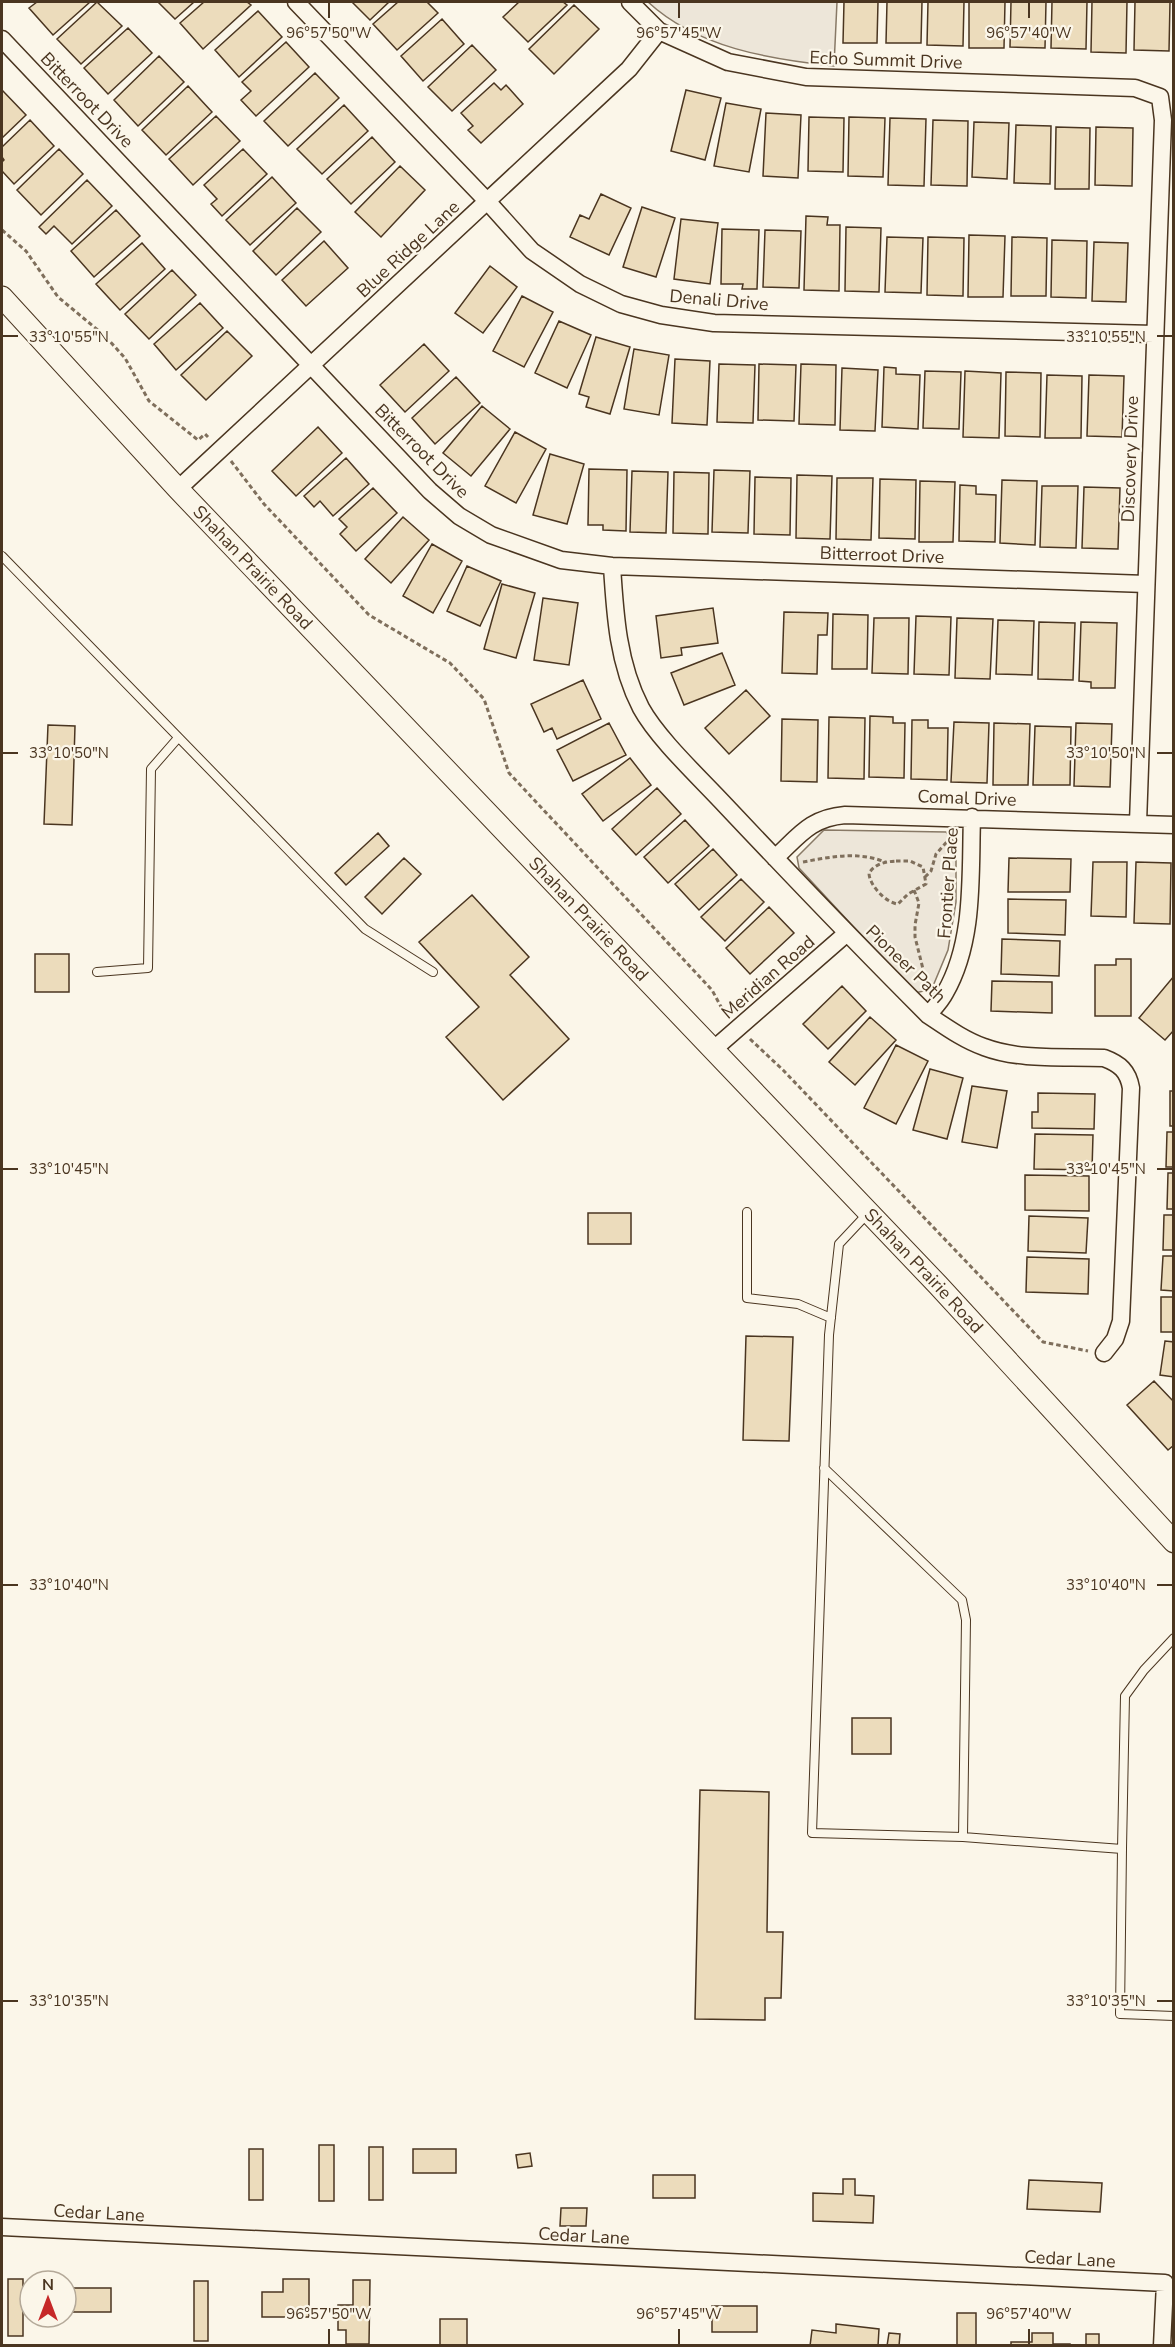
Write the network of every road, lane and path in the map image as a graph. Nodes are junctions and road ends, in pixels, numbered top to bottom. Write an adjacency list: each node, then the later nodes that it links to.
1 (296, 2): 6 (street, Denali Drive)
2 (630, 2): 3 (street, Echo Summit Drive)
3 (659, 31): 5 (street, Echo Summit Drive); 6 (street, Blue Ridge Lane)
4 (2, 39): 10 (street, Bitterroot Drive)
5 (1160, 97): 9 (street, Discovery Drive)
6 (487, 201): 9 (street, Denali Drive); 10 (street, Blue Ridge Lane)
7 (2, 230): 11 (path)
8 (2, 297): 12 (street, Shahan Prairie Road)
9 (1154, 334): 15 (street, Discovery Drive)
10 (312, 365): 11 (street, Blue Ridge Lane); 14 (street, Bitterroot Drive)
11 (220, 450): 12 (street, Blue Ridge Lane); 31 (path)
12 (178, 489): 32 (street, Shahan Prairie Road)
13 (2, 556): 16 (lane)
14 (612, 566): 15 (street, Bitterroot Drive); 21 (street, Pioneer Path)
15 (1146, 584): 18 (street, Discovery Drive)
16 (178, 738): 27 (lane); 28 (lane)
17 (972, 817): 18 (street, Comal Drive); 21 (street, Comal Drive); 30 (street, Frontier Place)
18 (1138, 823): 19 (street, Comal Drive)
19 (1173, 825)
20 (952, 836): 24 (path)
21 (775, 858): 26 (street, Pioneer Path)
22 (801, 862): 23 (path)
23 (886, 862): 24 (path); 25 (path)
24 (925, 877): 25 (path)
25 (914, 890): 29 (path)
26 (847, 933): 30 (street, Pioneer Path); 31 (street, Meridian Road)
27 (97, 972)
28 (433, 972)
29 (923, 989)
30 (928, 1015): 36 (street, Pioneer Path)
31 (738, 1028): 32 (street, Meridian Road); 36 (path)
32 (714, 1049): 34 (street, Shahan Prairie Road)
33 (747, 1212): 35 (lane)
34 (869, 1212): 35 (lane); 38 (street, Shahan Prairie Road)
35 (831, 1318): 37 (lane)
36 (1104, 1353)
37 (824, 1468): 40 (lane); 40 (lane)
38 (1173, 1542)
39 (1173, 1638): 41 (lane)
40 (963, 1837): 41 (lane)
41 (1122, 1849): 42 (lane)
42 (1173, 2016)
43 (2, 2227): 44 (street, Cedar Lane)
44 (1162, 2346)

